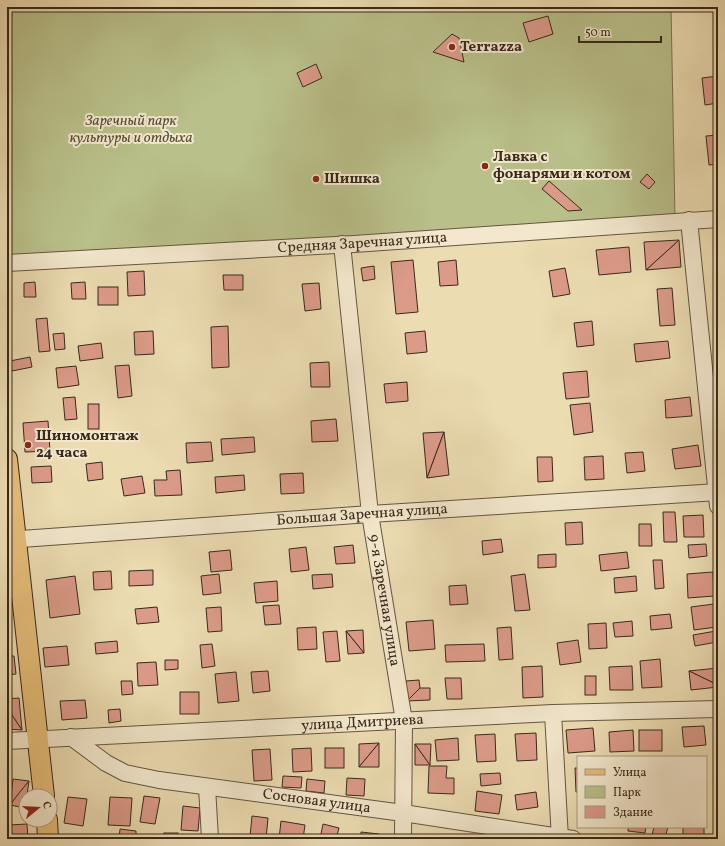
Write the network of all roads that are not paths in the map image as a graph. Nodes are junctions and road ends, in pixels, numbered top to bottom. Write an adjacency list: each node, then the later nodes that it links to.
1 (718, 219): 2 (street, Средняя Заречная улица)
2 (689, 220): 3 (street, Средняя Заречная улица); 6 (street)
3 (342, 244): 4 (street, Средняя Заречная улица); 7 (street, 9-я Заречная улица)
4 (7, 263)
5 (7, 459): 8 (main road)
6 (718, 497): 7 (street, Большая Заречная улица)
7 (370, 514): 8 (street, Большая Заречная улица); 11 (street, 9-я Заречная улица)
8 (11, 540): 13 (main road)
9 (718, 709): 10 (street, улица Дмитриева)
10 (553, 713): 11 (street, улица Дмитриева); 19 (street)
11 (404, 721): 12 (street, улица Дмитриева); 17 (street, 9-я Заречная улица)
12 (71, 737): 13 (street, улица Дмитриева); 15 (street, Сосновая улица)
13 (38, 739): 14 (street, улица Дмитриева); 16 (main road)
14 (7, 741)
15 (207, 787): 17 (street, Сосновая улица); 21 (street)
16 (43, 788)
17 (403, 813): 19 (street, Сосновая улица); 22 (street, 9-я Заречная улица)
18 (47, 828): 20 (main road)
19 (564, 838)
20 (48, 839)
21 (210, 839)
22 (403, 839)

